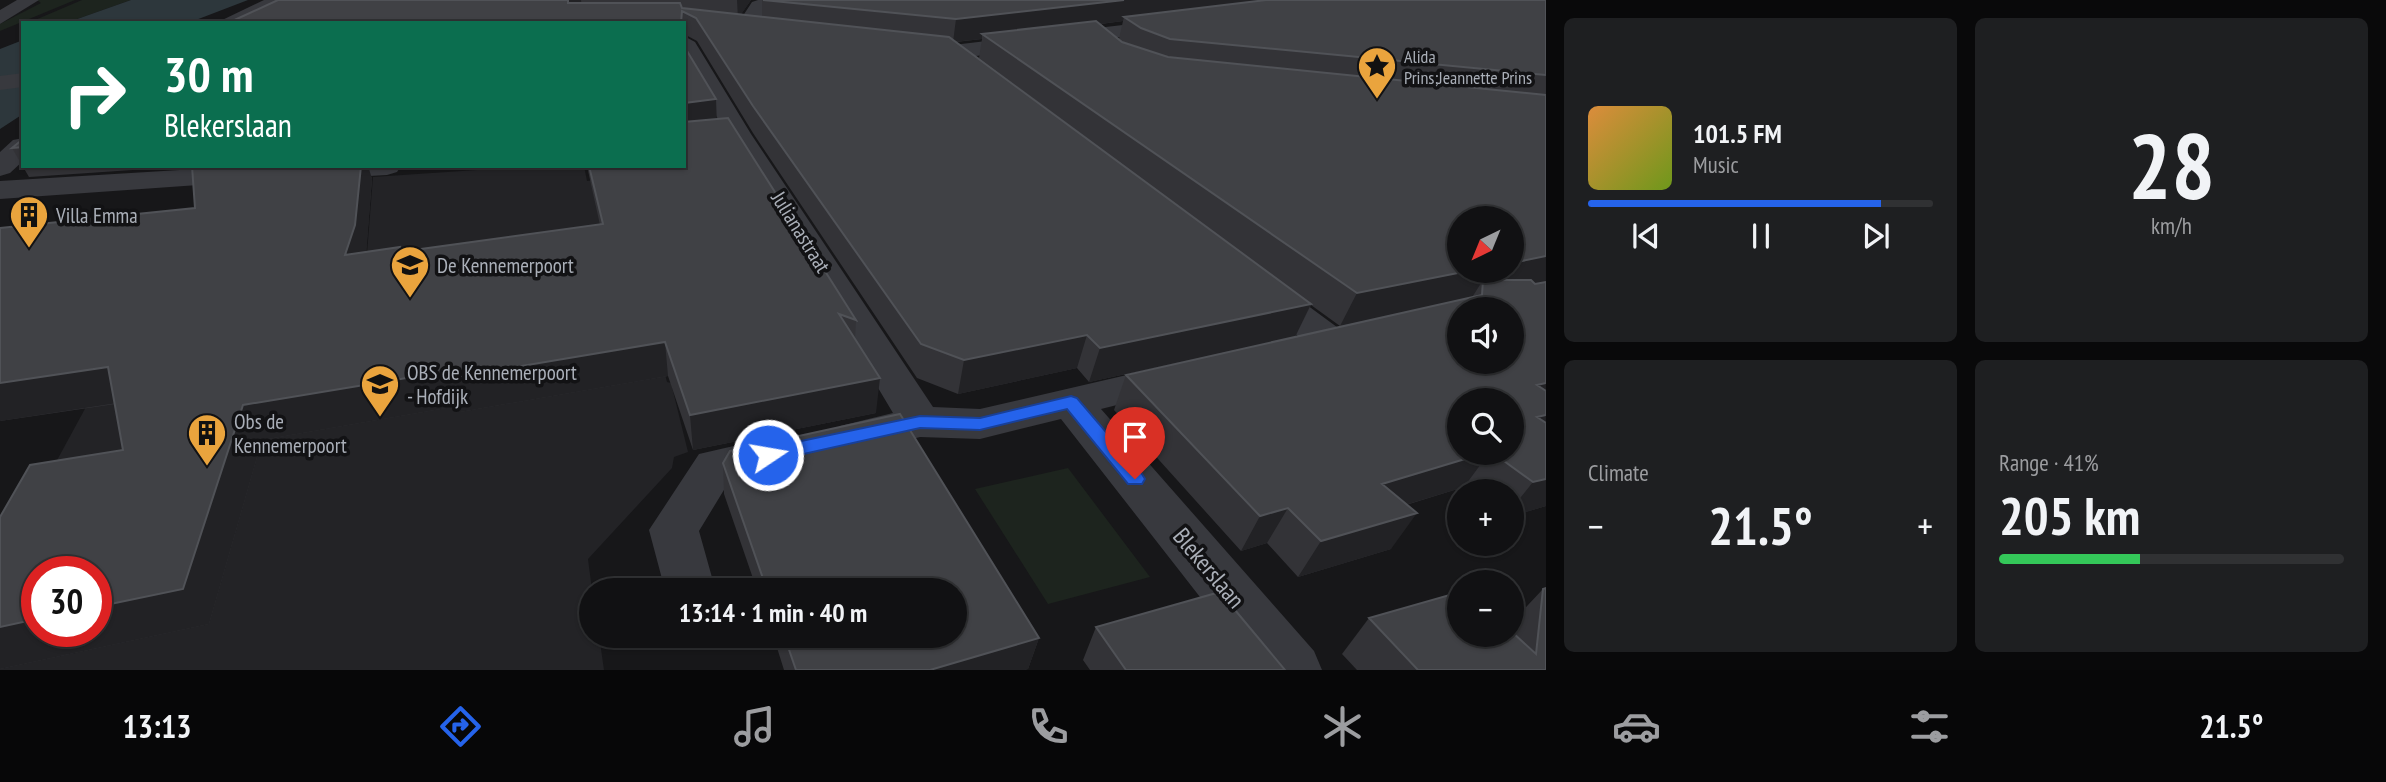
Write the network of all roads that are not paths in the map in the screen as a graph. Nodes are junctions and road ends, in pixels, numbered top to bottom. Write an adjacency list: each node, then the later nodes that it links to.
1 (30, 0): 4 (street)
2 (280, 0): 5 (street)
3 (777, 0): 8 (street)
4 (0, 18)
5 (231, 21)
6 (1191, 22): 11 (street)
7 (718, 25): 8 (street)
8 (745, 28): 9 (street)
9 (767, 30)
10 (686, 33): 26 (street, Julianastraat)
11 (1097, 34): 13 (street); 14 (street)
12 (899, 46): 13 (street)
13 (953, 52): 15 (street)
14 (1115, 53)
15 (986, 78)
16 (21, 80): 17 (street)
17 (0, 83)
18 (21, 148): 19 (street)
19 (0, 166)
20 (353, 168): 21 (street)
21 (0, 190)
22 (1237, 270): 23 (street)
23 (1286, 353)
24 (1206, 370): 25 (street)
25 (1071, 402): 26 (street); 28 (street, Blekerslaan)
26 (920, 422): 27 (street)
27 (686, 578)
28 (1293, 670)

